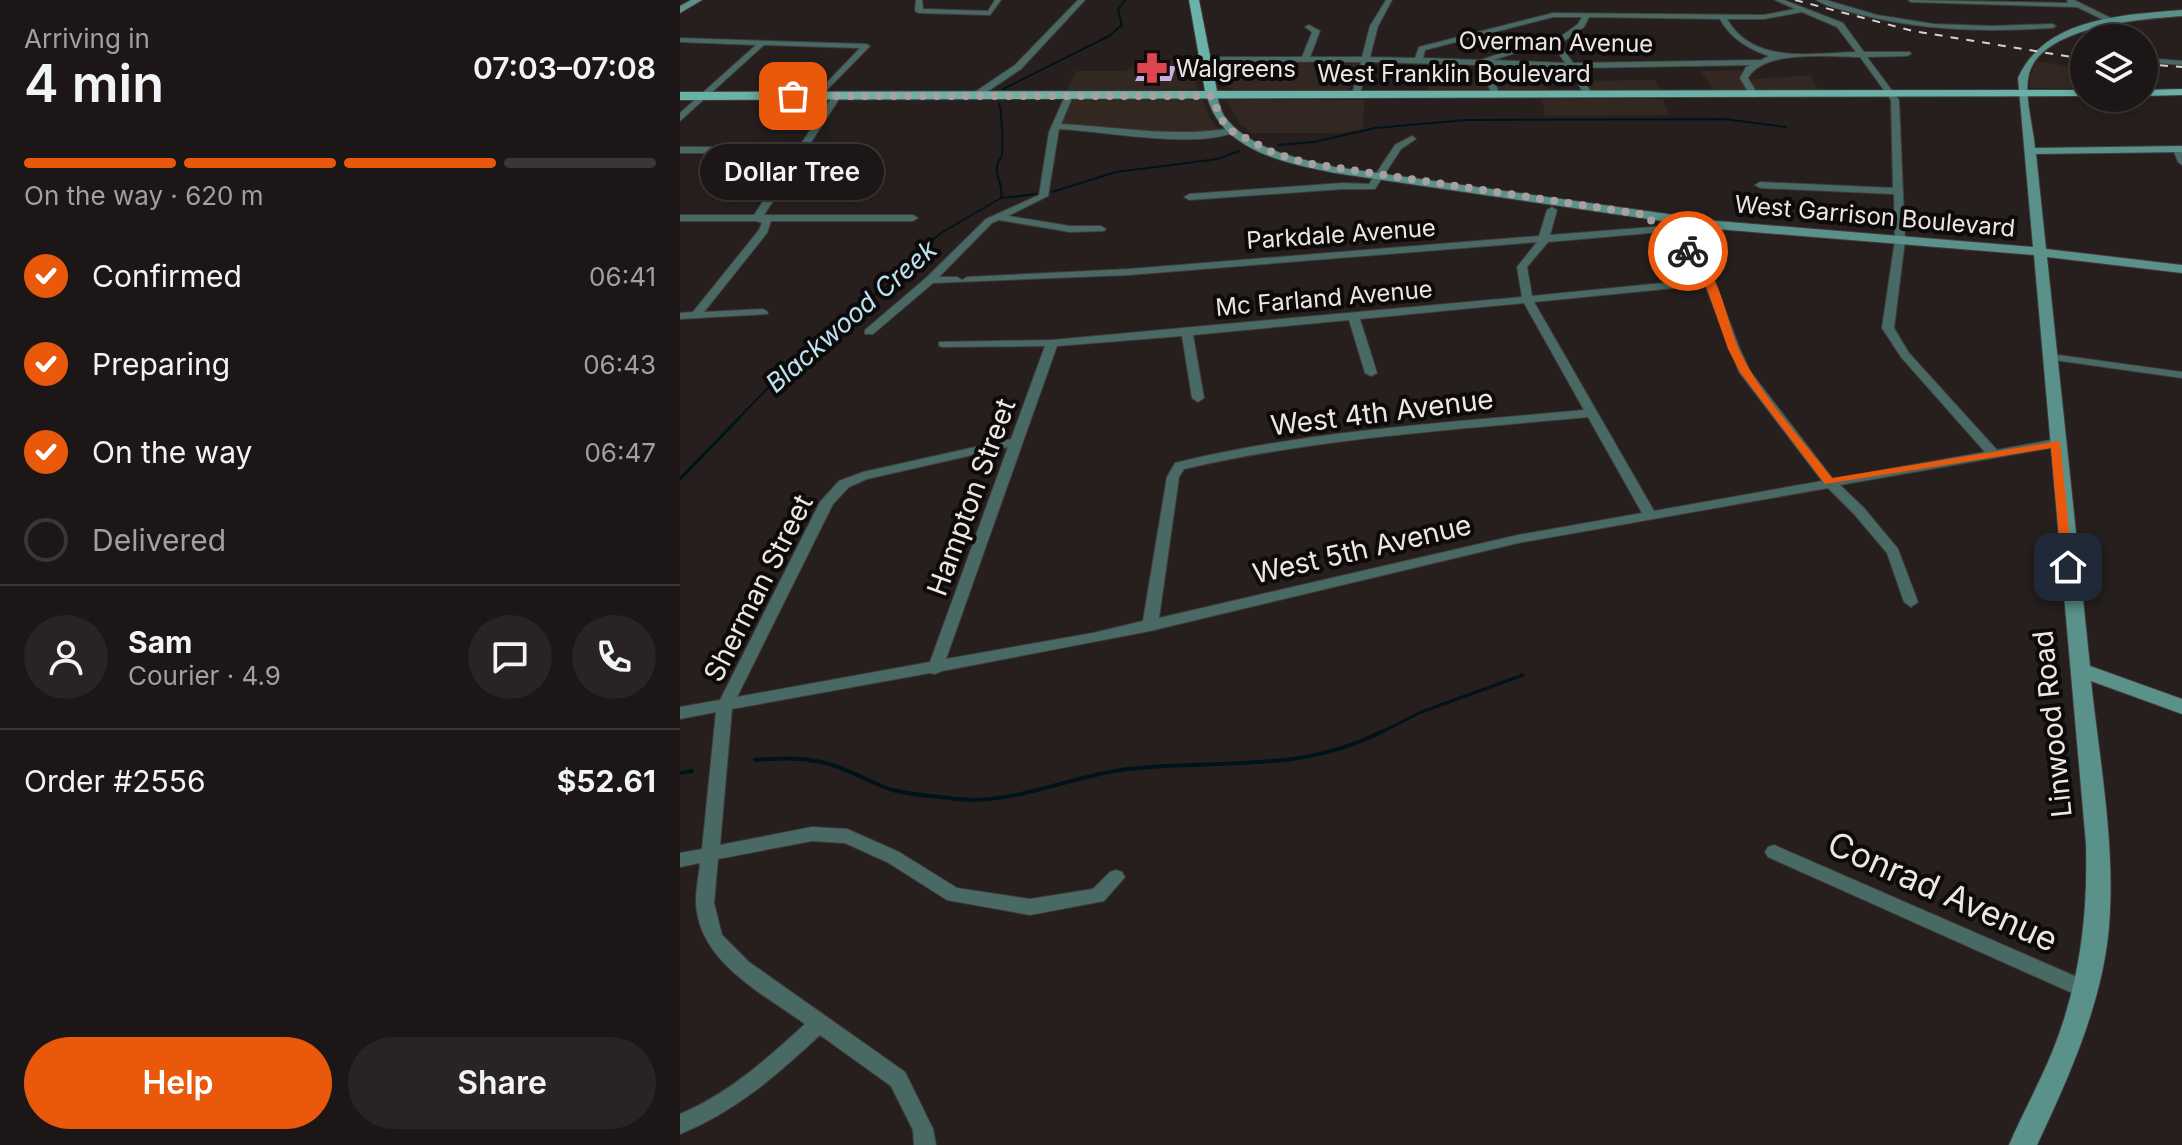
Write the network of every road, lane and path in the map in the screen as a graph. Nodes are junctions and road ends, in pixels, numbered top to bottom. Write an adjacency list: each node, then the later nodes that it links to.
1 (698, 0): 13 (main road)
2 (919, 0): 3 (street)
3 (998, 0)
4 (1082, 0): 52 (street)
5 (1194, 0): 31 (main road)
6 (1389, 0): 33 (street)
7 (1778, 0): 14 (street)
8 (1819, 0): 15 (street)
9 (1863, 0): 15 (street)
10 (1911, 0): 12 (street)
11 (2068, 0): 12 (street)
12 (2078, 5): 19 (street)
13 (680, 10)
14 (1804, 10): 18 (street); 29 (street)
15 (1845, 10): 21 (street)
16 (2182, 13): 19 (main road)
17 (1587, 14): 18 (street); 34 (street); 39 (street)
18 (1722, 16): 30 (street)
19 (2110, 22): 20 (main road); 21 (main road)
20 (2102, 24)
21 (2057, 26): 23 (main road)
22 (1309, 27): 32 (street)
23 (2070, 28)
24 (2070, 34): 44 (main road)
25 (680, 40): 26 (street)
26 (762, 43): 49 (street); 50 (street)
27 (1525, 47): 37 (street)
28 (1907, 54): 29 (street, Overman Avenue)
29 (1862, 55): 30 (street, Overman Avenue); 47 (street)
30 (1776, 56): 36 (street, Overman Avenue)
31 (1204, 59): 32 (street, Overman Avenue); 54 (main road)
32 (1305, 59): 33 (street, Overman Avenue)
33 (1365, 59): 34 (street, Overman Avenue); 43 (street)
34 (1418, 60): 37 (street, Overman Avenue)
35 (2158, 61): 38 (street)
36 (1762, 62): 39 (street, Overman Avenue); 46 (street)
37 (1483, 63): 39 (street, Overman Avenue); 55 (street)
38 (2182, 63)
39 (1568, 66): 45 (street)
40 (2182, 92): 42 (main road)
41 (2070, 93): 44 (main road, West Franklin Boulevard)
42 (2158, 93)
43 (1356, 94): 54 (main road, West Franklin Boulevard); 55 (main road, West Franklin Boulevard)
44 (2024, 94): 47 (main road, West Franklin Boulevard); 63 (main road, Linwood Road)
45 (1589, 95): 46 (main road, West Franklin Boulevard); 55 (main road, West Franklin Boulevard)
46 (1754, 95): 47 (main road, West Franklin Boulevard)
47 (1891, 95): 67 (street)
48 (680, 96): 49 (main road, West Franklin Boulevard)
49 (702, 96): 50 (main road, West Franklin Boulevard); 56 (street)
50 (819, 96): 51 (main road, West Franklin Boulevard)
51 (837, 96): 52 (main road, West Franklin Boulevard); 62 (street)
52 (975, 96): 53 (main road, West Franklin Boulevard)
53 (1069, 96): 54 (main road, West Franklin Boulevard); 57 (street)
54 (1212, 96): 58 (main road)
55 (1496, 96)
56 (680, 118)
57 (1055, 126): 58 (street); 71 (street)
58 (1232, 131): 65 (main road, West Garrison Boulevard)
59 (1412, 139): 65 (street)
60 (2180, 149): 63 (main road); 64 (street)
61 (680, 150): 62 (street)
62 (801, 150): 73 (street)
63 (2029, 151): 80 (main road, Linwood Road)
64 (2182, 162)
65 (1380, 176): 68 (street); 70 (main road, West Garrison Boulevard)
66 (1760, 185): 67 (street)
67 (1898, 191): 78 (street)
68 (1189, 197)
69 (1552, 210): 79 (street)
70 (1647, 215): 75 (main road, West Garrison Boulevard); 77 (street)
71 (997, 216): 76 (street); 82 (street)
72 (680, 218): 73 (street)
73 (757, 218): 74 (street); 86 (street)
74 (913, 218)
75 (1717, 225): 77 (street, Parkdale Avenue); 78 (main road, West Garrison Boulevard)
76 (1101, 229)
77 (1662, 231): 79 (street, Parkdale Avenue); 83 (street)
78 (1900, 240): 80 (main road, West Garrison Boulevard); 100 (street)
79 (1543, 241): 82 (street, Parkdale Avenue); 84 (street)
80 (2041, 252): 81 (main road, West Garrison Boulevard); 93 (main road, Linwood Road)
81 (2182, 269)
82 (930, 280): 89 (street)
83 (1709, 282): 84 (street, Mc Farland Avenue); 101 (street)
84 (1528, 301): 88 (street, Mc Farland Avenue); 97 (street)
85 (763, 312): 86 (street)
86 (696, 315): 87 (street)
87 (680, 316)
88 (1354, 318): 90 (street, Mc Farland Avenue); 94 (street)
89 (869, 332)
90 (1187, 332): 91 (street, Mc Farland Avenue); 96 (street)
91 (1052, 343): 92 (street, Mc Farland Avenue); 98 (street, Hampton Street)
92 (943, 344)
93 (2051, 357): 95 (street); 99 (main road, Linwood Road)
94 (1371, 373)
95 (2182, 375)
96 (1198, 398)
97 (1592, 413): 102 (street); 104 (street, West 4th Avenue)
98 (1016, 442): 105 (street, Hampton Street); 107 (street, Sherman Street)
99 (2056, 443): 100 (street, West 5th Avenue); 106 (main road, Linwood Road)
100 (1994, 454): 101 (street, West 5th Avenue)
101 (1829, 482): 102 (street, West 5th Avenue); 103 (street)
102 (1649, 514): 104 (street, West 5th Avenue)
103 (1911, 602)
104 (1150, 626): 105 (street, West 5th Avenue)
105 (935, 669): 107 (street, West 5th Avenue)
106 (2080, 670): 108 (main road); 114 (main road, Linwood Road)
107 (725, 705): 109 (street, West 5th Avenue); 110 (street, Sherman Street)
108 (2182, 707)
109 (680, 713)
110 (708, 852): 112 (street); 113 (street); 115 (street, Sherman Street)
111 (1774, 852): 114 (street, Conrad Avenue)
112 (680, 860)
113 (1116, 877)
114 (2086, 990): 118 (main road, Linwood Road)
115 (818, 1024): 116 (street); 117 (street, Sherman Street)
116 (680, 1124)
117 (925, 1145)
118 (2023, 1145)

